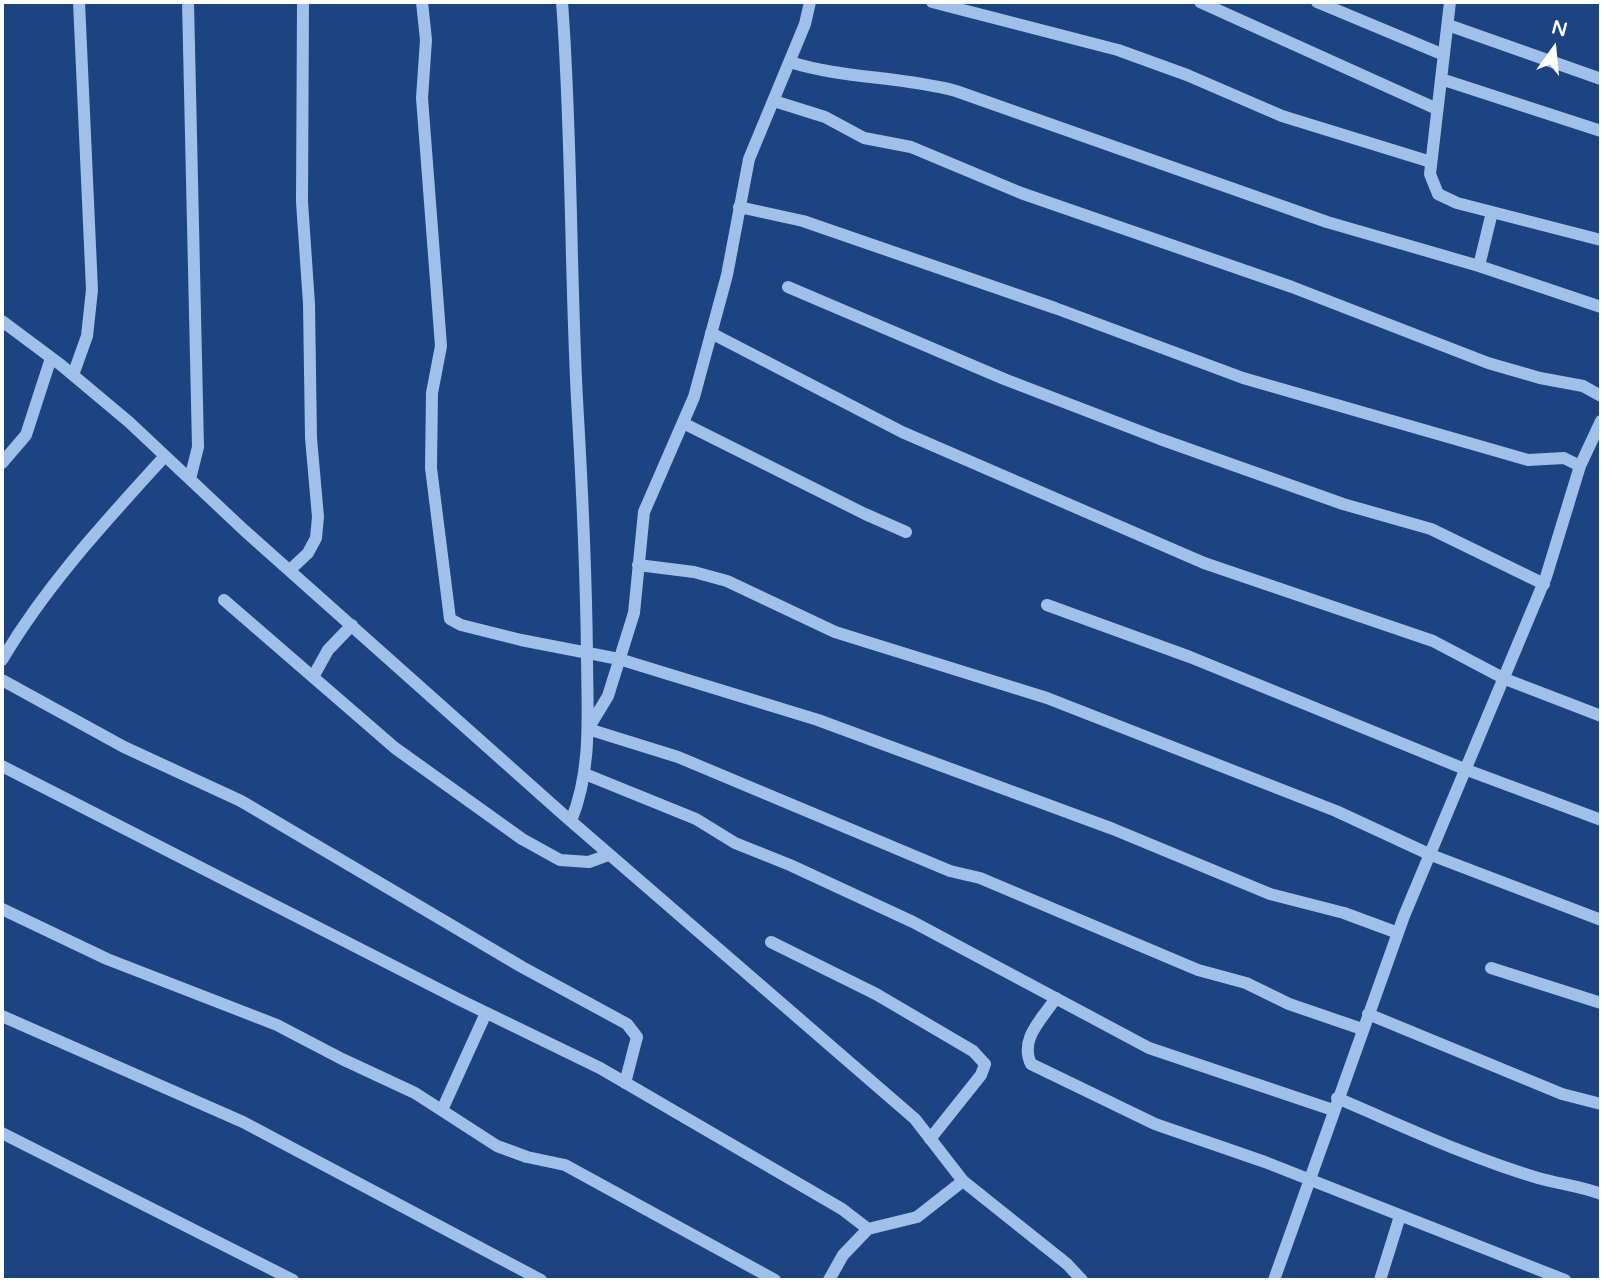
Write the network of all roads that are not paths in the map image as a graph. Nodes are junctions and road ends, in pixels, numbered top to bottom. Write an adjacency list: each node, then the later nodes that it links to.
1 (79, 2): 29 (street)
2 (188, 2): 37 (street)
3 (303, 2): 40 (street)
4 (422, 2): 45 (street)
5 (562, 2): 45 (street)
6 (810, 2): 13 (street)
7 (932, 2): 19 (street)
8 (1200, 2): 17 (street)
9 (1317, 2): 12 (street)
10 (1450, 2): 11 (street)
11 (1448, 24): 12 (street); 15 (street)
12 (1444, 55): 14 (street)
13 (790, 62): 16 (street); 23 (street)
14 (1441, 79): 17 (street); 18 (street)
15 (1601, 79)
16 (774, 101): 20 (street); 30 (street)
17 (1437, 109): 19 (street)
18 (1601, 131)
19 (1431, 162): 21 (street)
20 (739, 207): 27 (street); 36 (street)
21 (1492, 212): 22 (street); 23 (street)
22 (1601, 240)
23 (1479, 266): 25 (street)
24 (788, 287): 41 (street)
25 (1601, 307)
26 (2, 321): 28 (street)
27 (711, 333): 32 (street); 49 (street)
28 (51, 358): 29 (street); 35 (street)
29 (73, 375): 34 (street)
30 (1601, 396)
31 (1601, 421): 33 (street)
32 (683, 423): 38 (street); 39 (street)
33 (1597, 438): 36 (street)
34 (165, 456): 37 (street); 47 (street)
35 (2, 463)
36 (1580, 466): 41 (street)
37 (190, 479): 40 (street)
38 (906, 532)
39 (638, 565): 46 (street); 59 (street)
40 (290, 569): 44 (street)
41 (1544, 584): 49 (street)
42 (224, 600): 48 (street)
43 (1046, 606): 54 (street)
44 (352, 625): 48 (street); 57 (street)
45 (587, 654): 46 (street); 52 (street)
46 (619, 659): 52 (street); 62 (street)
47 (2, 660)
48 (313, 677): 58 (street)
49 (1505, 679): 51 (street); 54 (street)
50 (2, 680): 71 (street)
51 (1601, 716)
52 (588, 729): 55 (street); 70 (street)
53 (2, 766): 67 (street)
54 (1467, 770): 56 (street); 59 (street)
55 (585, 774): 57 (street); 65 (street)
56 (1601, 820)
57 (571, 821): 58 (street)
58 (608, 855): 76 (street)
59 (1431, 855): 61 (street); 62 (street)
60 (2, 909): 74 (street)
61 (1601, 920)
62 (1398, 933): 68 (street)
63 (771, 942): 76 (street)
64 (1491, 968): 66 (street)
65 (1056, 998): 72 (street); 78 (street)
66 (1601, 1003)
67 (486, 1013): 71 (street); 74 (street)
68 (1368, 1014): 70 (street); 73 (street)
69 (2, 1016): 83 (street)
70 (1362, 1029): 72 (street)
71 (625, 1083): 81 (street)
72 (1335, 1104): 78 (street); 79 (street)
73 (1601, 1104)
74 (442, 1110): 84 (street)
75 (2, 1133): 82 (street)
76 (930, 1139): 77 (street)
77 (963, 1181): 81 (street); 86 (street)
78 (1309, 1181): 80 (street); 87 (street)
79 (1601, 1194)
80 (1400, 1216): 88 (street); 89 (street)
81 (868, 1228): 85 (street)
82 (293, 1280)
83 (541, 1280)
84 (775, 1280)
85 (829, 1280)
86 (1082, 1280)
87 (1274, 1280)
88 (1380, 1280)
89 (1565, 1280)

